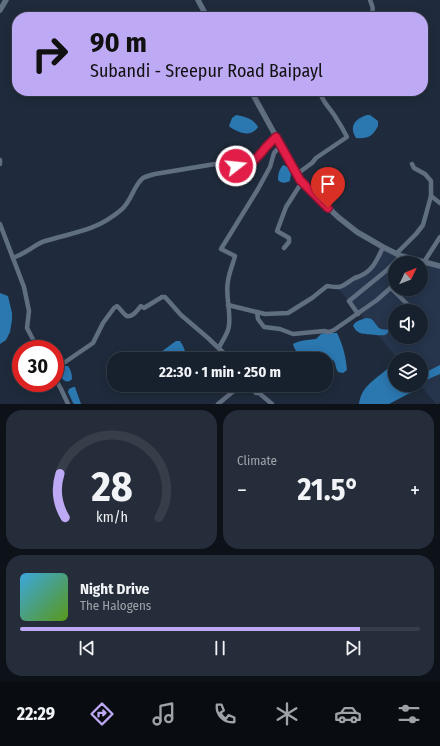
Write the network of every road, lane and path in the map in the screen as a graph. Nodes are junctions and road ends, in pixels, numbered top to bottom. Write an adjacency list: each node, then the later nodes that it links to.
1 (6, 0): 4 (street)
2 (198, 0): 5 (street)
3 (370, 0): 6 (street)
4 (0, 10)
5 (204, 12)
6 (372, 12)
7 (254, 96): 9 (street)
8 (322, 96): 14 (street)
9 (276, 137): 10 (street); 25 (street)
10 (281, 146): 14 (street); 30 (street)
11 (0, 160): 12 (street)
12 (0, 164)
13 (412, 164): 16 (street)
14 (297, 174): 15 (street)
15 (302, 182): 20 (street); 21 (street)
16 (431, 196): 17 (street); 22 (street)
17 (440, 203)
18 (0, 224): 25 (street)
19 (440, 237): 24 (street)
20 (383, 247): 22 (street); 32 (street)
21 (284, 248)
22 (399, 255): 23 (street); 33 (street)
23 (402, 256)
24 (424, 256)
25 (13, 258): 34 (street)
26 (428, 264): 27 (street)
27 (440, 266)
28 (388, 290): 33 (street)
29 (401, 296): 31 (street)
30 (228, 304): 32 (street); 35 (street)
31 (407, 304)
32 (257, 312): 33 (street)
33 (358, 314)
34 (33, 340)
35 (219, 348): 36 (street); 37 (street)
36 (223, 352)
37 (64, 363)
38 (62, 392): 41 (street)
39 (233, 392): 42 (street)
40 (255, 392): 43 (street)
41 (68, 404)
42 (218, 404)
43 (272, 404)

